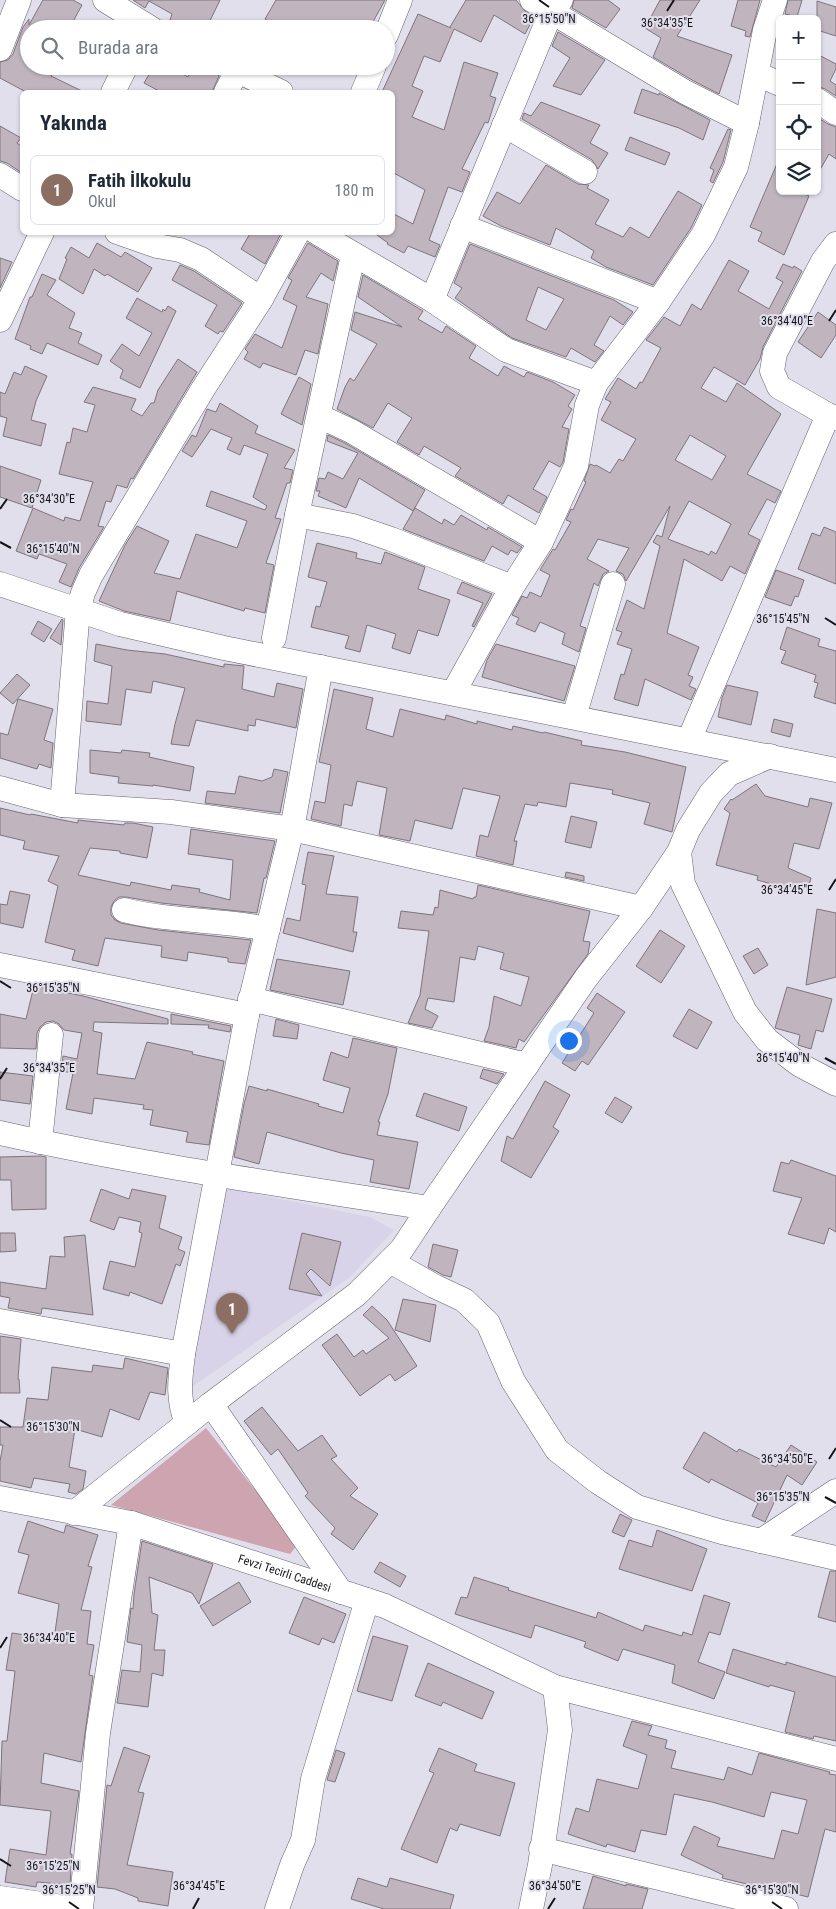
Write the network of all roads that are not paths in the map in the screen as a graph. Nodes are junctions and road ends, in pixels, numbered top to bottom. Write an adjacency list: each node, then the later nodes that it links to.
1 (19, 0): 8 (street)
2 (105, 0): 6 (street)
3 (400, 0): 7 (street)
4 (774, 0): 9 (street)
5 (548, 4): 21 (street); 22 (street)
6 (135, 20)
7 (392, 20)
8 (0, 49)
9 (757, 74): 14 (street); 21 (street)
10 (122, 75): 15 (street)
11 (230, 75): 16 (street)
12 (245, 75): 17 (street)
13 (370, 75): 18 (street)
14 (776, 82)
15 (114, 90)
16 (227, 90)
17 (277, 90)
18 (364, 90)
19 (821, 103): 20 (street)
20 (836, 113)
21 (747, 123): 36 (street)
22 (504, 125): 23 (street); 26 (street)
23 (585, 172)
24 (0, 175): 25 (street)
25 (20, 188)
26 (462, 226): 35 (street); 36 (street)
27 (41, 235): 37 (street)
28 (135, 235): 31 (street)
29 (296, 235): 34 (street)
30 (321, 235): 33 (street)
31 (160, 239): 34 (street)
32 (836, 244): 40 (street)
33 (354, 255): 35 (street); 39 (street)
34 (260, 299): 46 (street)
35 (432, 300): 38 (street)
36 (658, 302): 38 (street)
37 (0, 320)
38 (596, 383): 42 (street)
39 (319, 416): 41 (street); 42 (street)
40 (832, 417): 51 (street)
41 (297, 514): 44 (street); 47 (street)
42 (541, 542): 44 (street)
43 (613, 584): 50 (street)
44 (512, 587): 49 (street)
45 (1, 588): 46 (street)
46 (78, 609): 48 (street); 55 (street)
47 (274, 638)
48 (321, 668): 49 (street); 56 (street)
49 (452, 693): 50 (street)
50 (574, 717): 51 (street)
51 (689, 740): 52 (street)
52 (770, 756): 53 (street); 57 (street)
53 (836, 770)
54 (0, 788): 55 (street)
55 (62, 805): 56 (street)
56 (292, 829): 58 (street); 60 (street)
57 (679, 852): 58 (street); 65 (street)
58 (641, 908): 64 (street)
59 (124, 910): 60 (street)
60 (268, 929): 62 (street)
61 (0, 966): 62 (street)
62 (248, 1007): 64 (street); 68 (street)
63 (51, 1034): 67 (street)
64 (527, 1065): 69 (street)
65 (836, 1084)
66 (0, 1133): 67 (street)
67 (40, 1142): 68 (street)
68 (217, 1175): 69 (street); 72 (street)
69 (428, 1208): 70 (street)
70 (390, 1261): 73 (street); 79 (street)
71 (0, 1321): 72 (street)
72 (183, 1354): 74 (street)
73 (211, 1404): 74 (street); 81 (street)
74 (186, 1423): 77 (street)
75 (836, 1491): 79 (street)
76 (0, 1498): 77 (street, Fevzi Tecirli Caddesi)
77 (74, 1513): 78 (street, Fevzi Tecirli Caddesi)
78 (131, 1523): 81 (street, Fevzi Tecirli Caddesi); 88 (street)
79 (761, 1541): 80 (street)
80 (836, 1558)
81 (340, 1592): 82 (street, Fevzi Tecirli Caddesi)
82 (367, 1600): 83 (street, Fevzi Tecirli Caddesi); 89 (street)
83 (555, 1687): 84 (street, Fevzi Tecirli Caddesi); 85 (street)
84 (836, 1759)
85 (542, 1849): 90 (street); 91 (street)
86 (0, 1898): 87 (street)
87 (76, 1909)
88 (80, 1909)
89 (278, 1909)
90 (531, 1909)
91 (786, 1909)

